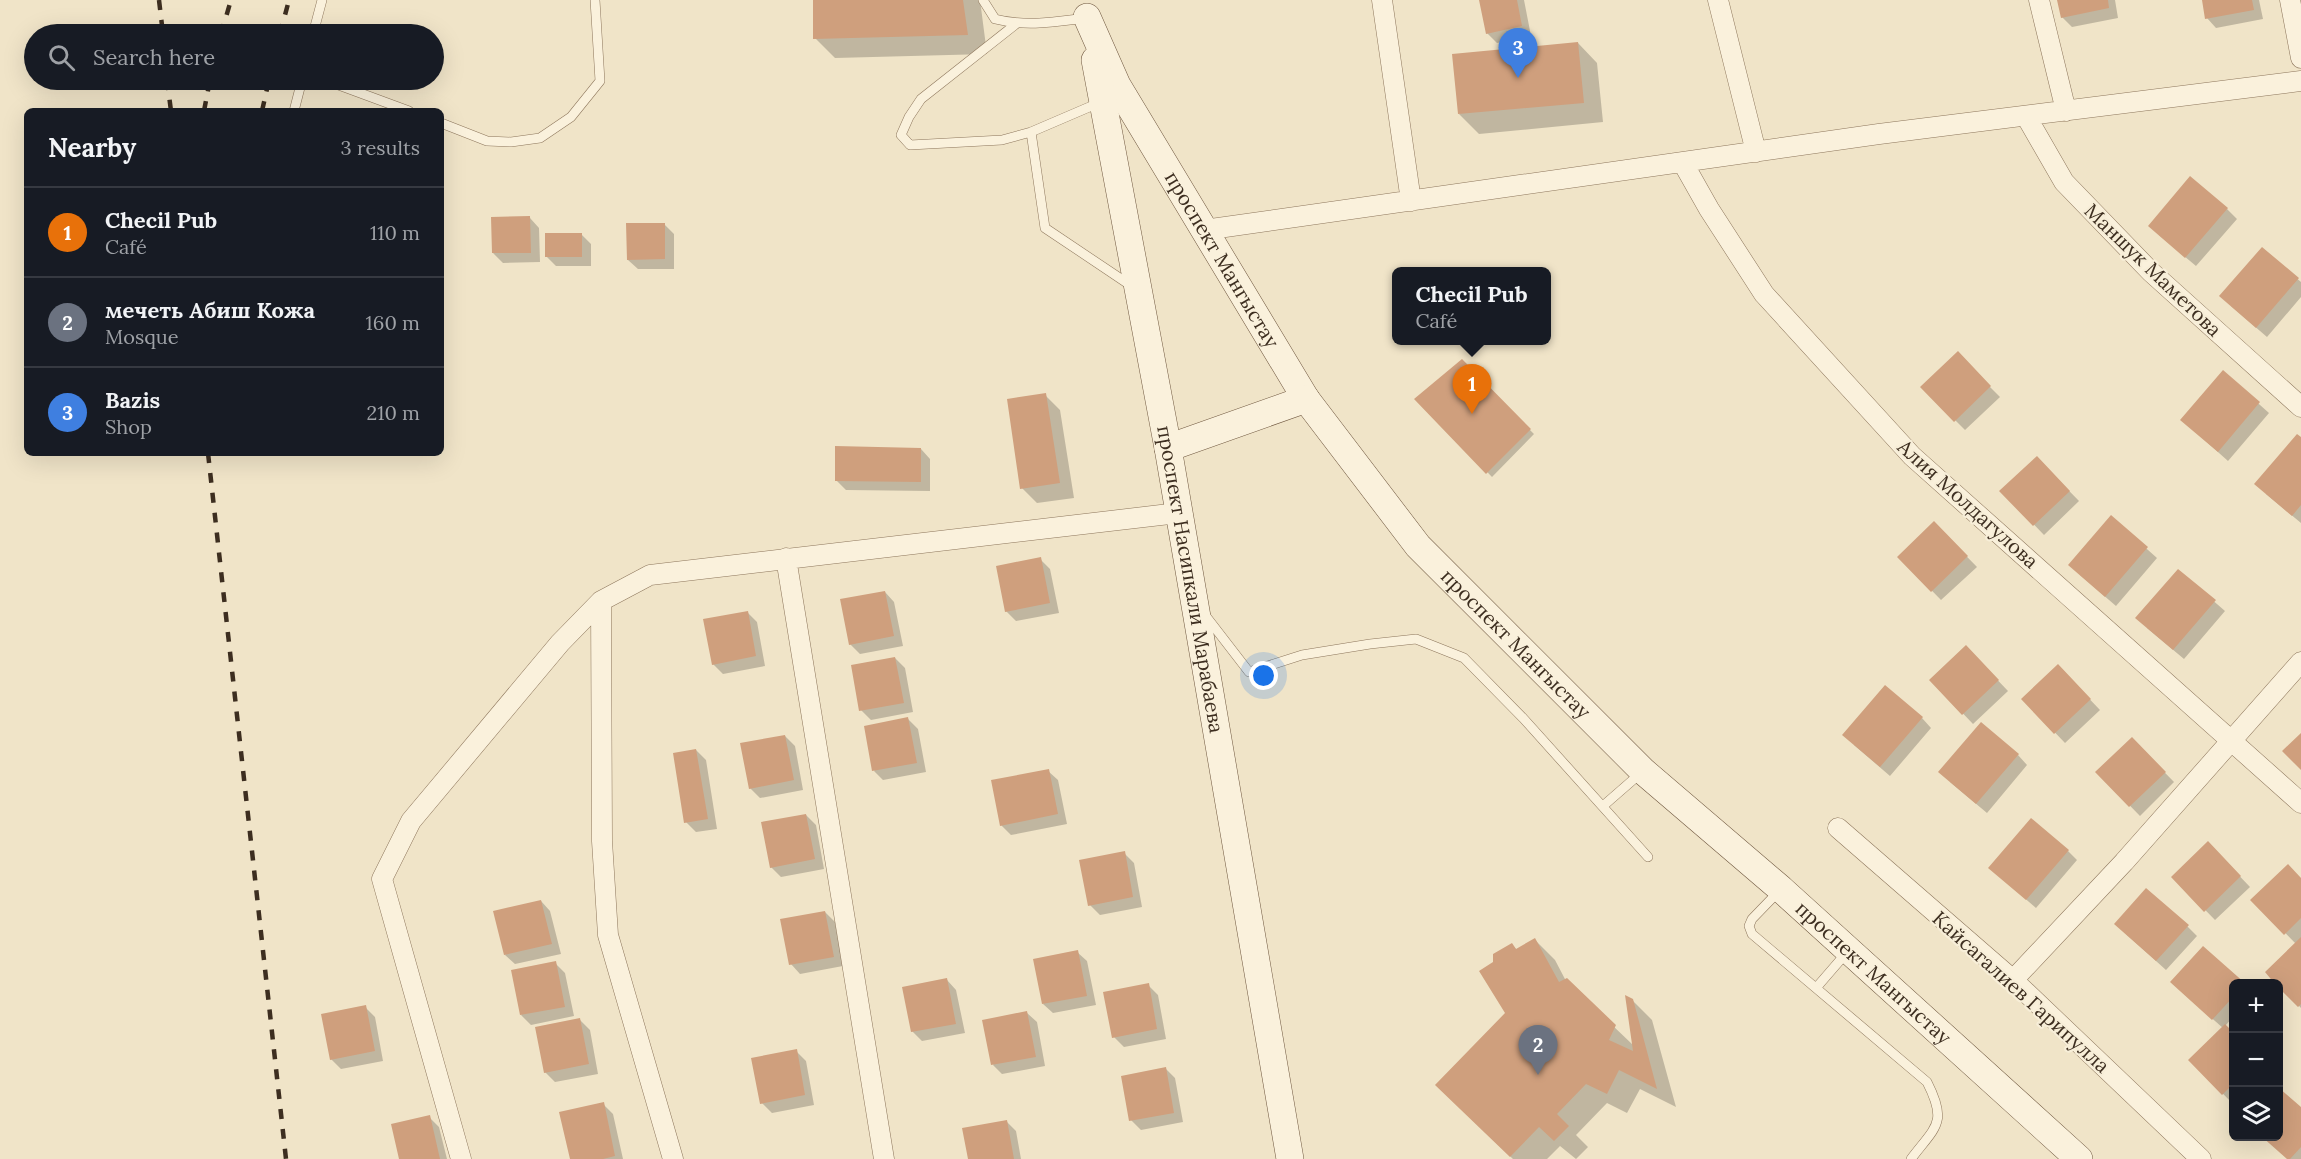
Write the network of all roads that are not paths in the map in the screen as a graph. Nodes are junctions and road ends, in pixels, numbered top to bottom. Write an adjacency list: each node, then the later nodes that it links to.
1 (322, 0): 9 (lane)
2 (595, 0): 20 (lane)
3 (983, 0): 10 (lane)
4 (1382, 0): 24 (street)
5 (1718, 0): 22 (street)
6 (2039, 0): 18 (street)
7 (2290, 0): 11 (street)
8 (1086, 9): 10 (lane); 15 (street, проспект Насипкали Марабаева); 25 (street, проспект Мангыстау)
9 (316, 24)
10 (1016, 24): 21 (lane)
11 (2301, 58)
12 (2301, 81): 18 (street)
13 (299, 90): 16 (lane)
14 (353, 90): 17 (lane)
15 (1102, 102): 21 (lane); 26 (street, проспект Насипкали Марабаева)
16 (295, 108)
17 (401, 108)
18 (2066, 111): 19 (street)
19 (2026, 116): 22 (street); 28 (street, Маншук Маметова)
20 (444, 124)
21 (1030, 132): 26 (lane)
22 (1755, 152): 23 (street)
23 (1683, 163): 24 (street); 35 (street, Алия Молдагулова)
24 (1411, 201): 25 (street)
25 (1204, 230): 27 (street, проспект Мангыстау)
26 (1137, 290): 29 (street, проспект Насипкали Марабаева)
27 (1306, 399): 29 (street); 36 (street, проспект Мангыстау)
28 (2301, 407)
29 (1168, 448): 30 (street, проспект Насипкали Марабаева)
30 (1178, 513): 31 (street); 32 (street, проспект Насипкали Марабаева)
31 (786, 558): 33 (street); 47 (street)
32 (1193, 598): 38 (lane); 48 (street, проспект Насипкали Марабаева)
33 (601, 601): 45 (street); 46 (street)
34 (2301, 662): 35 (street)
35 (2232, 740): 37 (street, Алия Молдагулова); 43 (street)
36 (1643, 771): 38 (lane); 41 (street, проспект Мангыстау)
37 (2301, 803)
38 (1603, 806): 40 (lane)
39 (1838, 828): 43 (street, Кайсагалиев Гарипулла)
40 (1648, 857)
41 (1781, 889): 42 (street, проспект Мангыстау); 44 (lane)
42 (1849, 950): 44 (lane); 50 (street, проспект Мангыстау)
43 (2013, 980): 51 (street, Кайсагалиев Гарипулла)
44 (1816, 988): 49 (lane)
45 (461, 1159)
46 (673, 1159)
47 (884, 1159)
48 (1290, 1159)
49 (1911, 1159)
50 (2079, 1159)
51 (2201, 1159)

